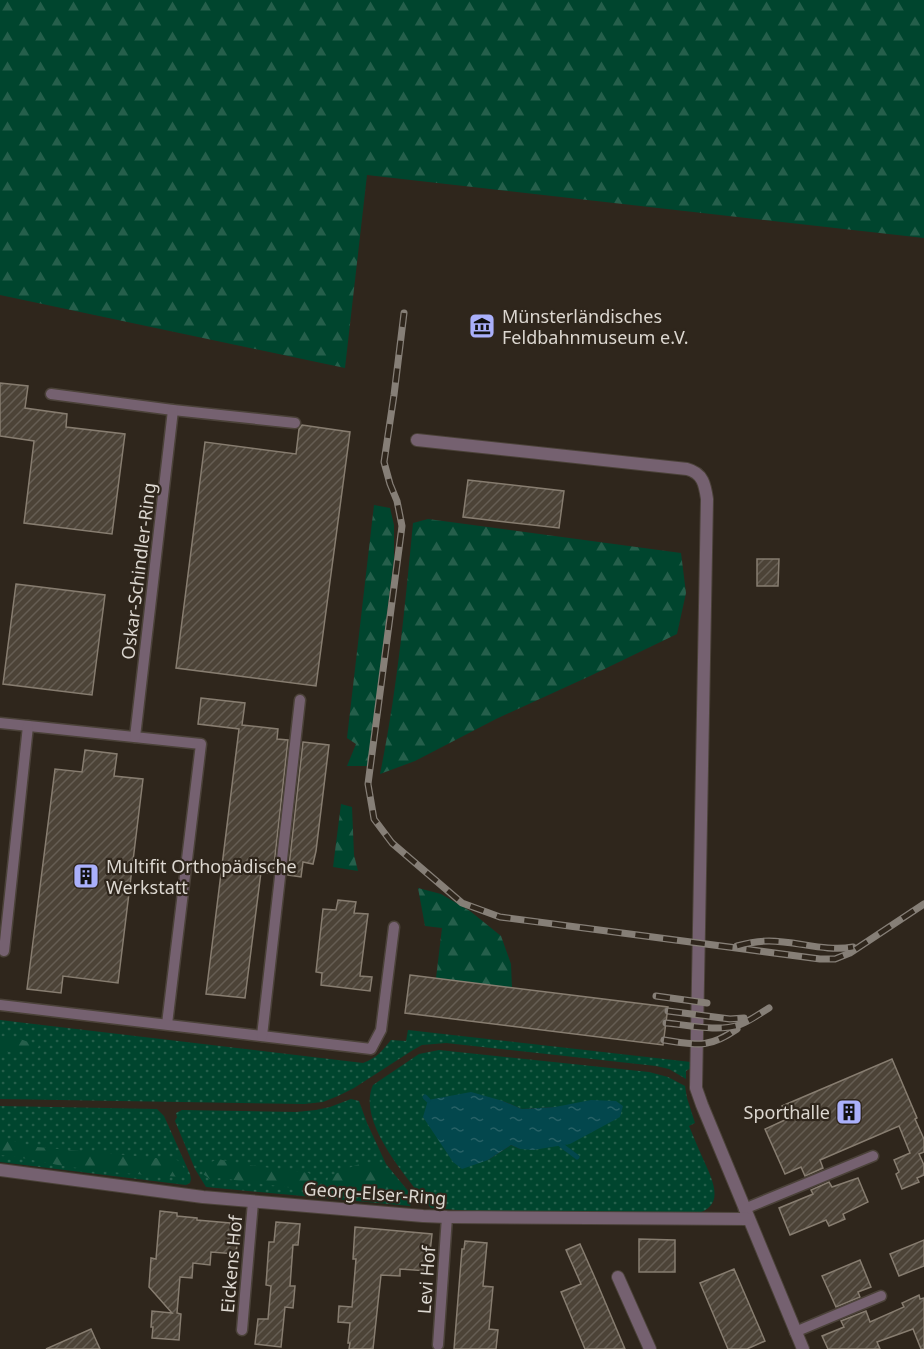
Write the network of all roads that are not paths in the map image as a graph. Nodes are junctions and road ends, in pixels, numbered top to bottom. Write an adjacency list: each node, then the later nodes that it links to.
1 (51, 394): 2 (lane)
2 (173, 410): 3 (lane); 8 (lane, Oskar-Schindler-Ring)
3 (295, 423)
4 (417, 440): 17 (street)
5 (300, 700): 13 (lane)
6 (0, 723): 7 (lane)
7 (28, 726): 8 (lane); 10 (lane)
8 (135, 737): 12 (lane)
9 (394, 927): 13 (lane)
10 (3, 951)
11 (0, 1005): 12 (lane)
12 (167, 1024): 13 (lane)
13 (262, 1036)
14 (873, 1156): 17 (lane)
15 (0, 1170): 16 (street, Georg-Elser-Ring)
16 (253, 1202): 18 (street, Georg-Elser-Ring); 21 (lane, Eickens Hof)
17 (746, 1214): 18 (street, Georg-Elser-Ring); 22 (street)
18 (447, 1217): 23 (lane, Levi Hof)
19 (618, 1276): 24 (street)
20 (881, 1296): 22 (lane)
21 (242, 1330)
22 (795, 1332): 25 (street)
23 (438, 1345)
24 (650, 1349)
25 (803, 1349)

